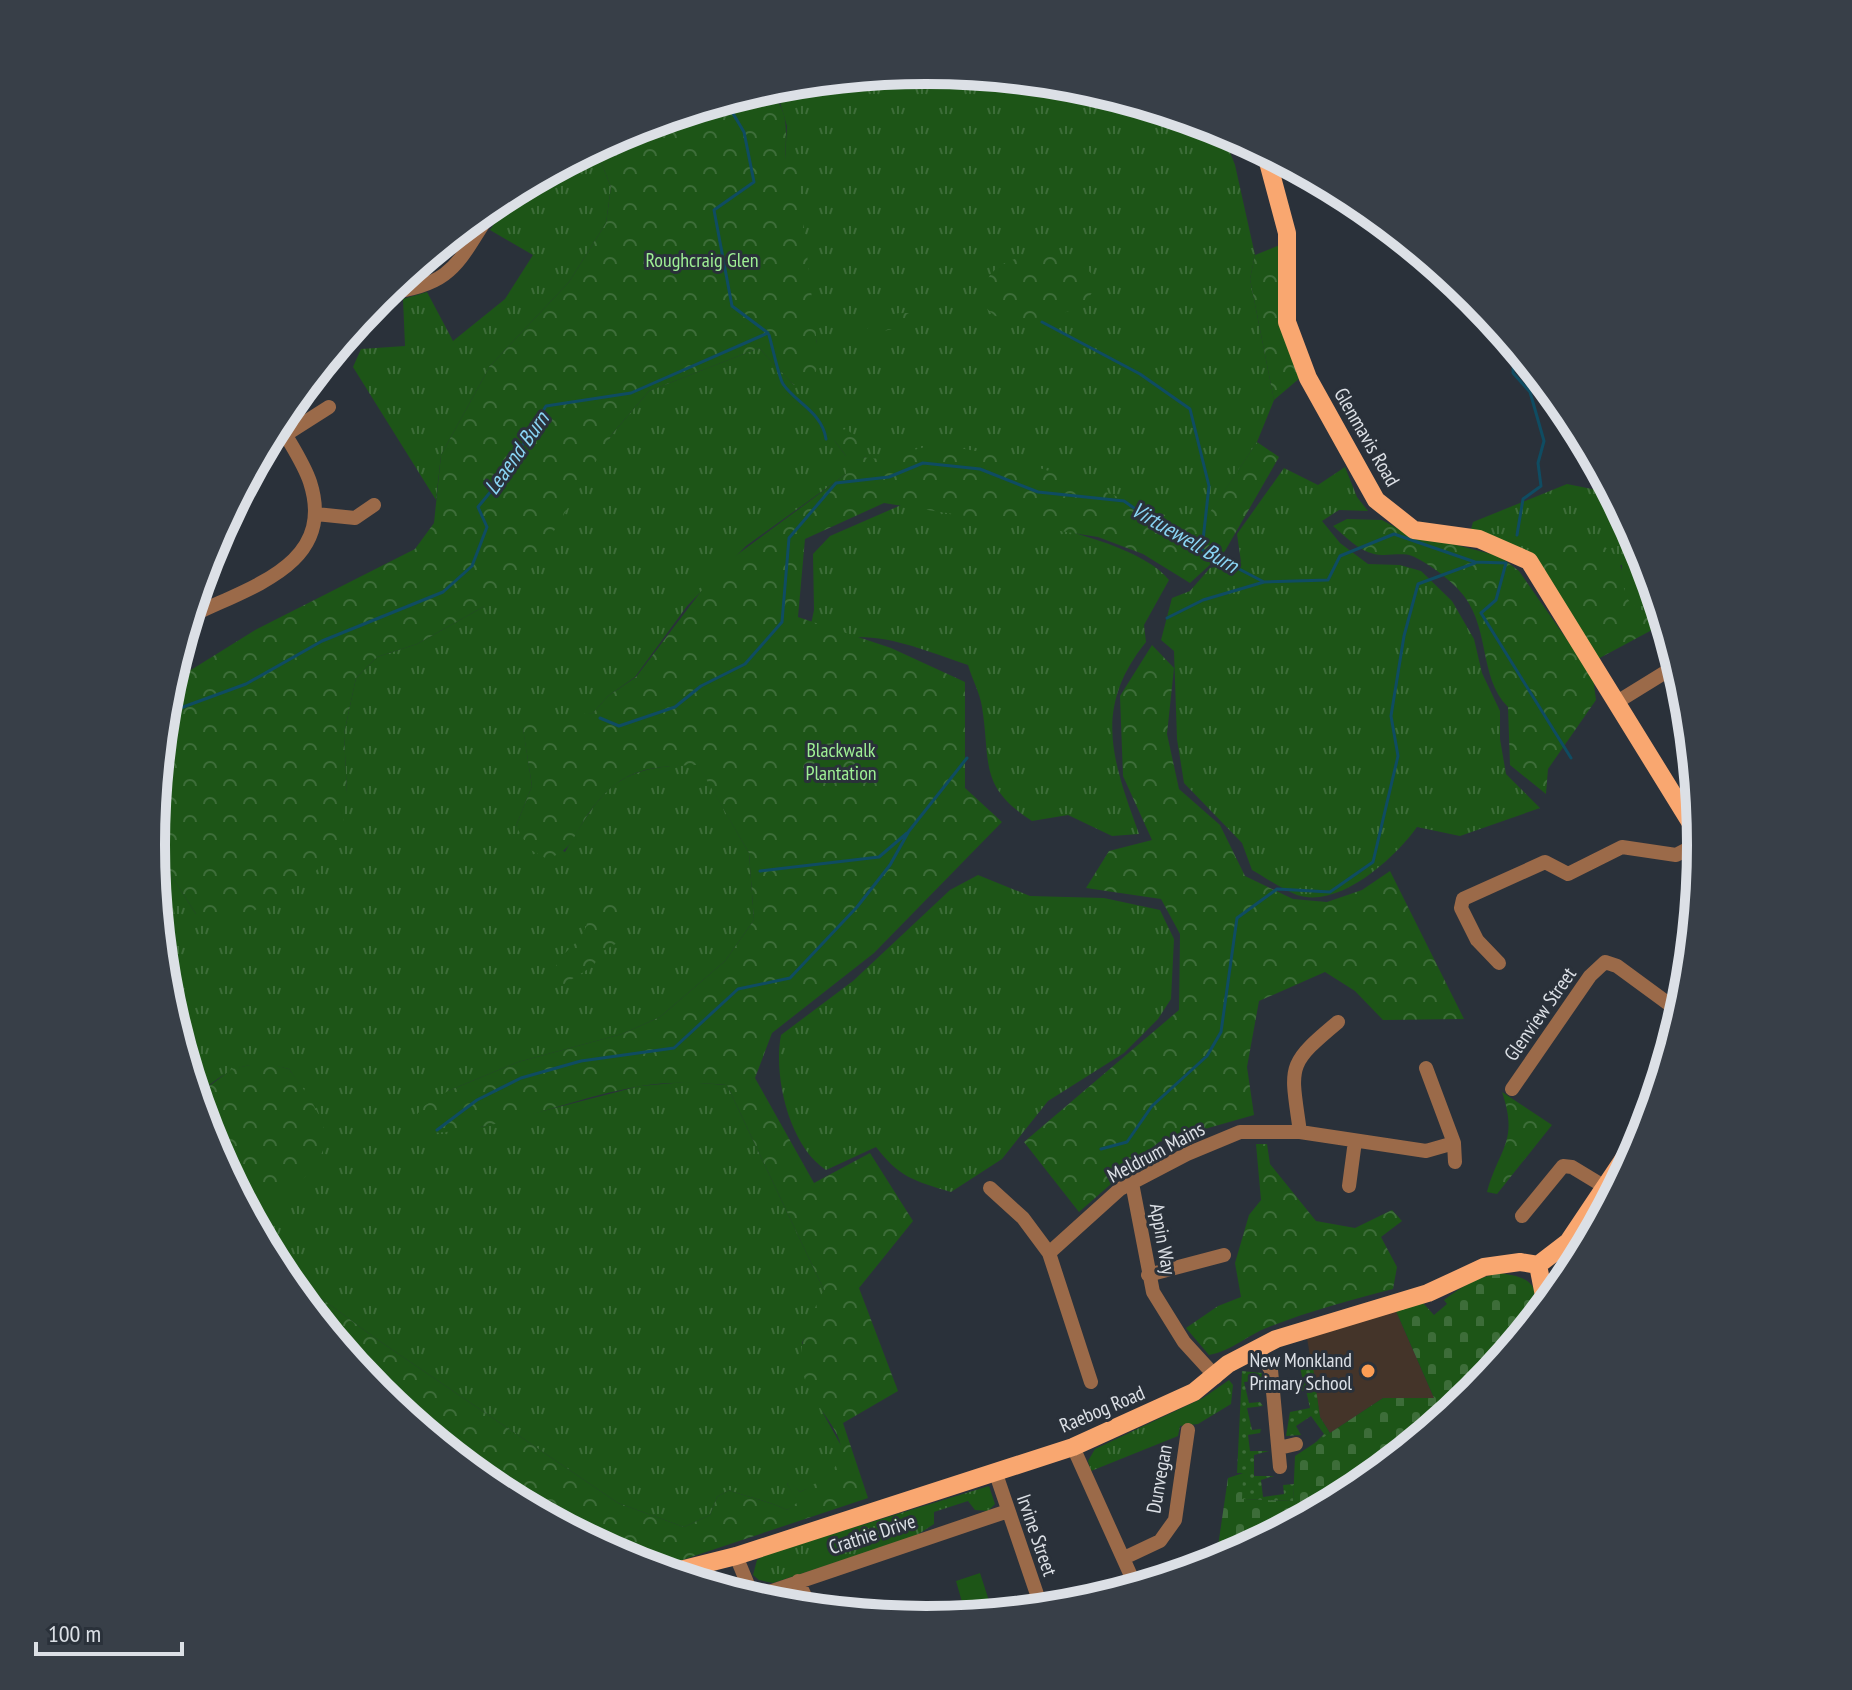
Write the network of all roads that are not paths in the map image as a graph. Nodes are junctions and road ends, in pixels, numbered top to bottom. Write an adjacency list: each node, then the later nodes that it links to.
1 (1269, 165): 10 (main road, Glenmavis Road)
2 (484, 226): 3 (street)
3 (409, 288)
4 (329, 407): 5 (street)
5 (285, 435): 7 (street)
6 (374, 505): 7 (street)
7 (316, 514): 8 (street)
8 (202, 610)
9 (1666, 672): 10 (street)
10 (1617, 702): 11 (main road, Glenmavis Road)
11 (1686, 816)
12 (1687, 848): 13 (street)
13 (1499, 963)
14 (1669, 1004): 17 (street, Glenview Street)
15 (1338, 1022): 18 (street)
16 (1426, 1068): 20 (street)
17 (1512, 1089)
18 (1300, 1132): 19 (street, Meldrum Mains); 23 (street, Meldrum Mains)
19 (1355, 1141): 20 (street, Meldrum Mains); 24 (street)
20 (1454, 1143): 21 (street)
21 (1455, 1162)
22 (1610, 1179): 25 (main road)
23 (1132, 1183): 28 (street, Meldrum Mains); 31 (street, Appin Way)
24 (1349, 1186)
25 (1605, 1187): 27 (street); 30 (main road)
26 (990, 1188): 28 (street)
27 (1522, 1216)
28 (1049, 1253): 35 (street)
29 (1224, 1255): 31 (street)
30 (1538, 1265): 32 (main road); 33 (main road, Raebog Road)
31 (1148, 1275): 34 (street, Appin Way)
32 (1543, 1290)
33 (1258, 1351): 34 (main road, Raebog Road); 39 (street)
34 (1216, 1377): 38 (main road, Raebog Road)
35 (1091, 1382)
36 (1188, 1430): 44 (street, Dunvegan)
37 (1296, 1444): 39 (street)
38 (1073, 1447): 41 (main road, Raebog Road); 44 (street)
39 (1279, 1448): 40 (street)
40 (1280, 1467)
41 (996, 1474): 42 (street, Irvine Street); 43 (main road, Raebog Road)
42 (1008, 1511): 47 (street, Crathie Drive); 51 (street, Irvine Street)
43 (736, 1556): 45 (main road, Raebog Road); 48 (street)
44 (1126, 1557): 46 (street)
45 (688, 1568)
46 (1133, 1577)
47 (798, 1581): 49 (street, Crathie Drive); 50 (street)
48 (747, 1584)
49 (773, 1590)
50 (805, 1595)
51 (1038, 1597)

